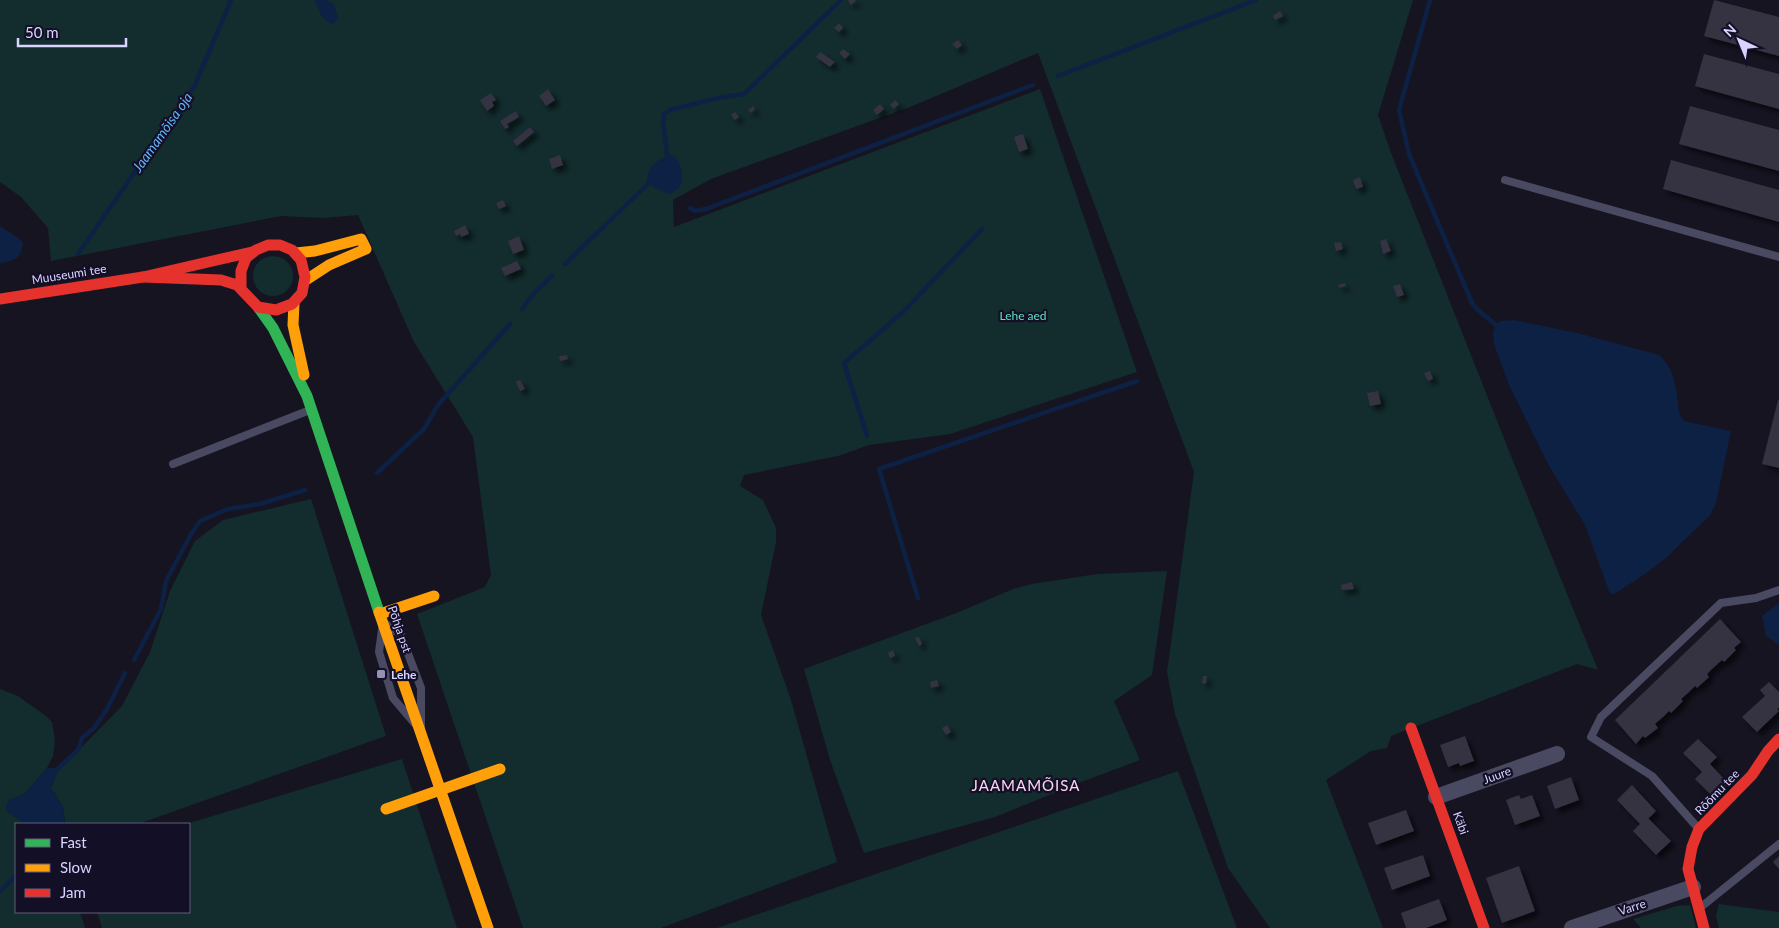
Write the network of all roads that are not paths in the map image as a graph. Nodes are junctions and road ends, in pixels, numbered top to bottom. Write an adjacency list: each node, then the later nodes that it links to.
1 (1505, 180): 4 (lane)
2 (252, 252): 3 (street, Muuseumi tee); 5 (street, Muuseumi tee); 7 (street)
3 (296, 254): 6 (street); 6 (street)
4 (1779, 256)
5 (143, 277): 7 (street, Muuseumi tee); 8 (street, Muuseumi tee)
6 (306, 280): 9 (street)
7 (241, 288): 10 (street)
8 (0, 299)
9 (294, 303): 10 (street); 11 (street, Põhja pst)
10 (258, 308): 11 (street, Põhja pst)
11 (307, 396): 12 (street, Põhja pst)
12 (312, 409): 13 (lane); 16 (street, Põhja pst)
13 (173, 464)
14 (1779, 590): 24 (lane)
15 (434, 596): 16 (street)
16 (381, 618): 21 (street, Põhja pst)
17 (1411, 728): 22 (street, Käbi)
18 (1779, 739): 24 (street, Rõõmu tee)
19 (1557, 754): 22 (street, Juure)
20 (500, 769): 21 (street)
21 (441, 790): 23 (street); 28 (street, Põhja pst)
22 (1436, 797): 29 (street, Käbi)
23 (386, 809)
24 (1700, 829): 26 (street, Rõõmu tee)
25 (1779, 844): 27 (lane)
26 (1693, 887): 27 (street, Rõõmu tee); 30 (street, Varre)
27 (1699, 909): 31 (street, Rõõmu tee)
28 (488, 928)
29 (1484, 928)
30 (1572, 928)
31 (1704, 928)

